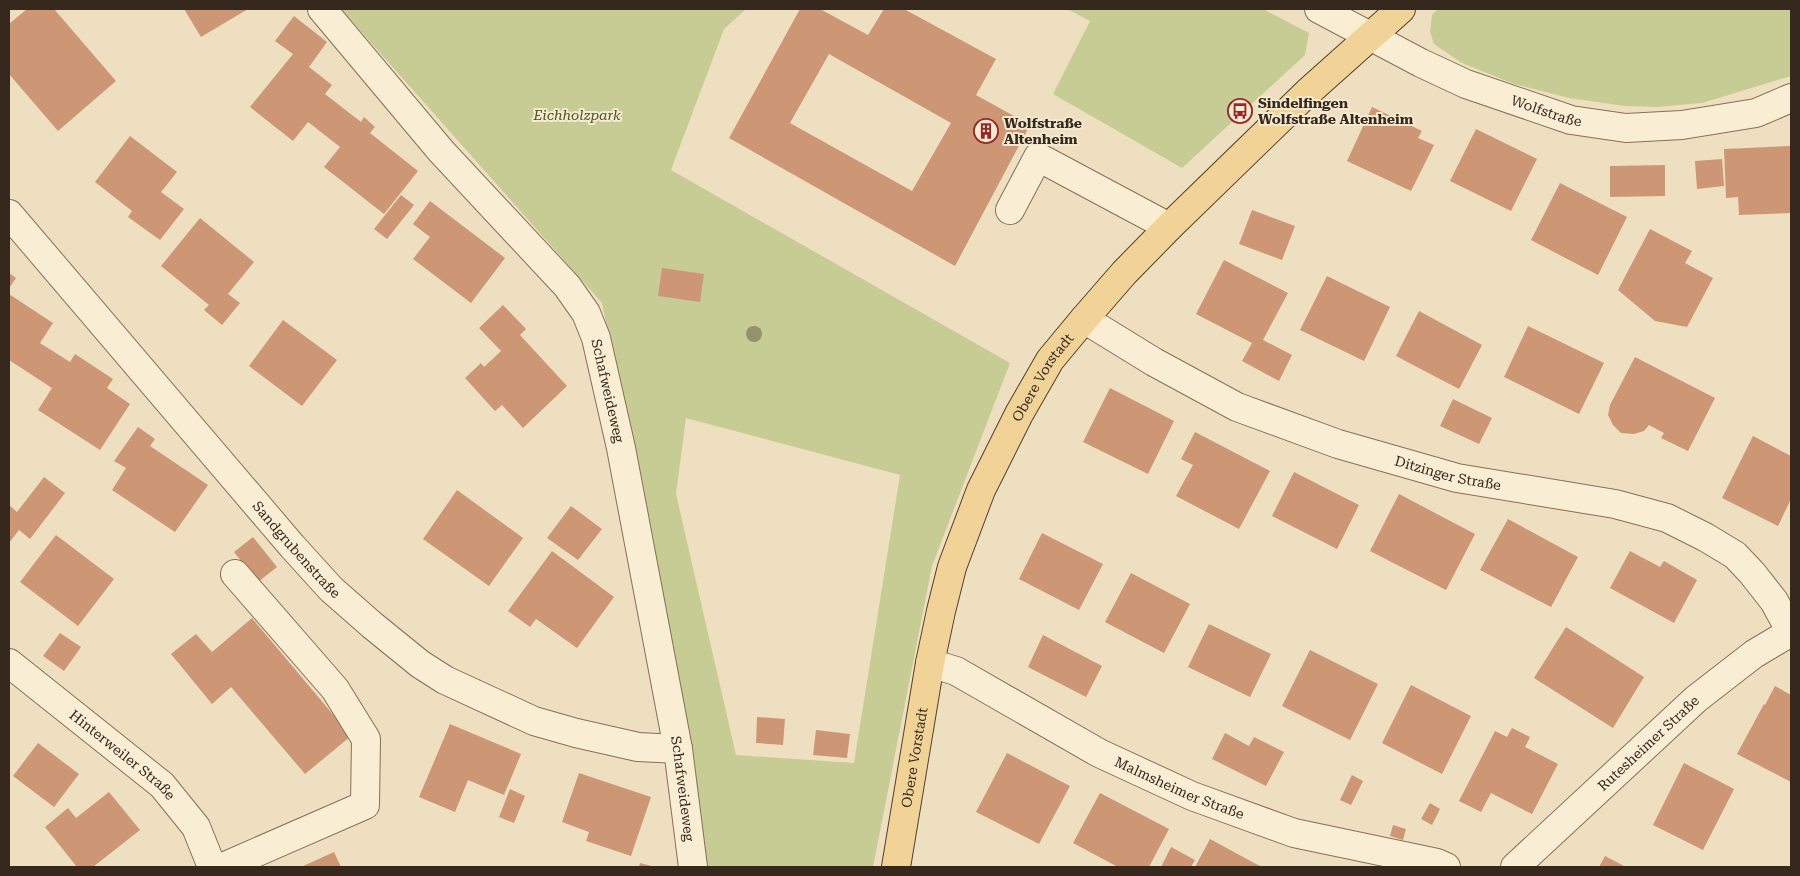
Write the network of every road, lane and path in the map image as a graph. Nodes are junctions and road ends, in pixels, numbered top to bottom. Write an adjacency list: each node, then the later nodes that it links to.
1 (322, 9): 14 (street, Schafweideweg)
2 (1319, 9): 4 (street, Wolfstraße)
3 (1401, 9): 4 (main road, Obere Vorstadt)
4 (1371, 36): 5 (street, Wolfstraße); 8 (main road, Obere Vorstadt)
5 (1791, 98)
6 (1010, 210): 8 (street)
7 (9, 214): 14 (street, Sandgrubenstraße)
8 (1169, 228): 9 (main road, Obere Vorstadt)
9 (1084, 319): 11 (street, Ditzinger Straße); 13 (main road, Obere Vorstadt)
10 (235, 574): 16 (street)
11 (1791, 632): 20 (street, Rutesheimer Straße)
12 (9, 663): 15 (street, Hinterweiler Straße)
13 (930, 663): 18 (main road, Obere Vorstadt); 19 (street, Malmsheimer Straße)
14 (678, 749): 17 (street, Schafweideweg)
15 (212, 867)
16 (223, 867)
17 (693, 867)
18 (896, 867)
19 (1446, 867)
20 (1515, 867)

